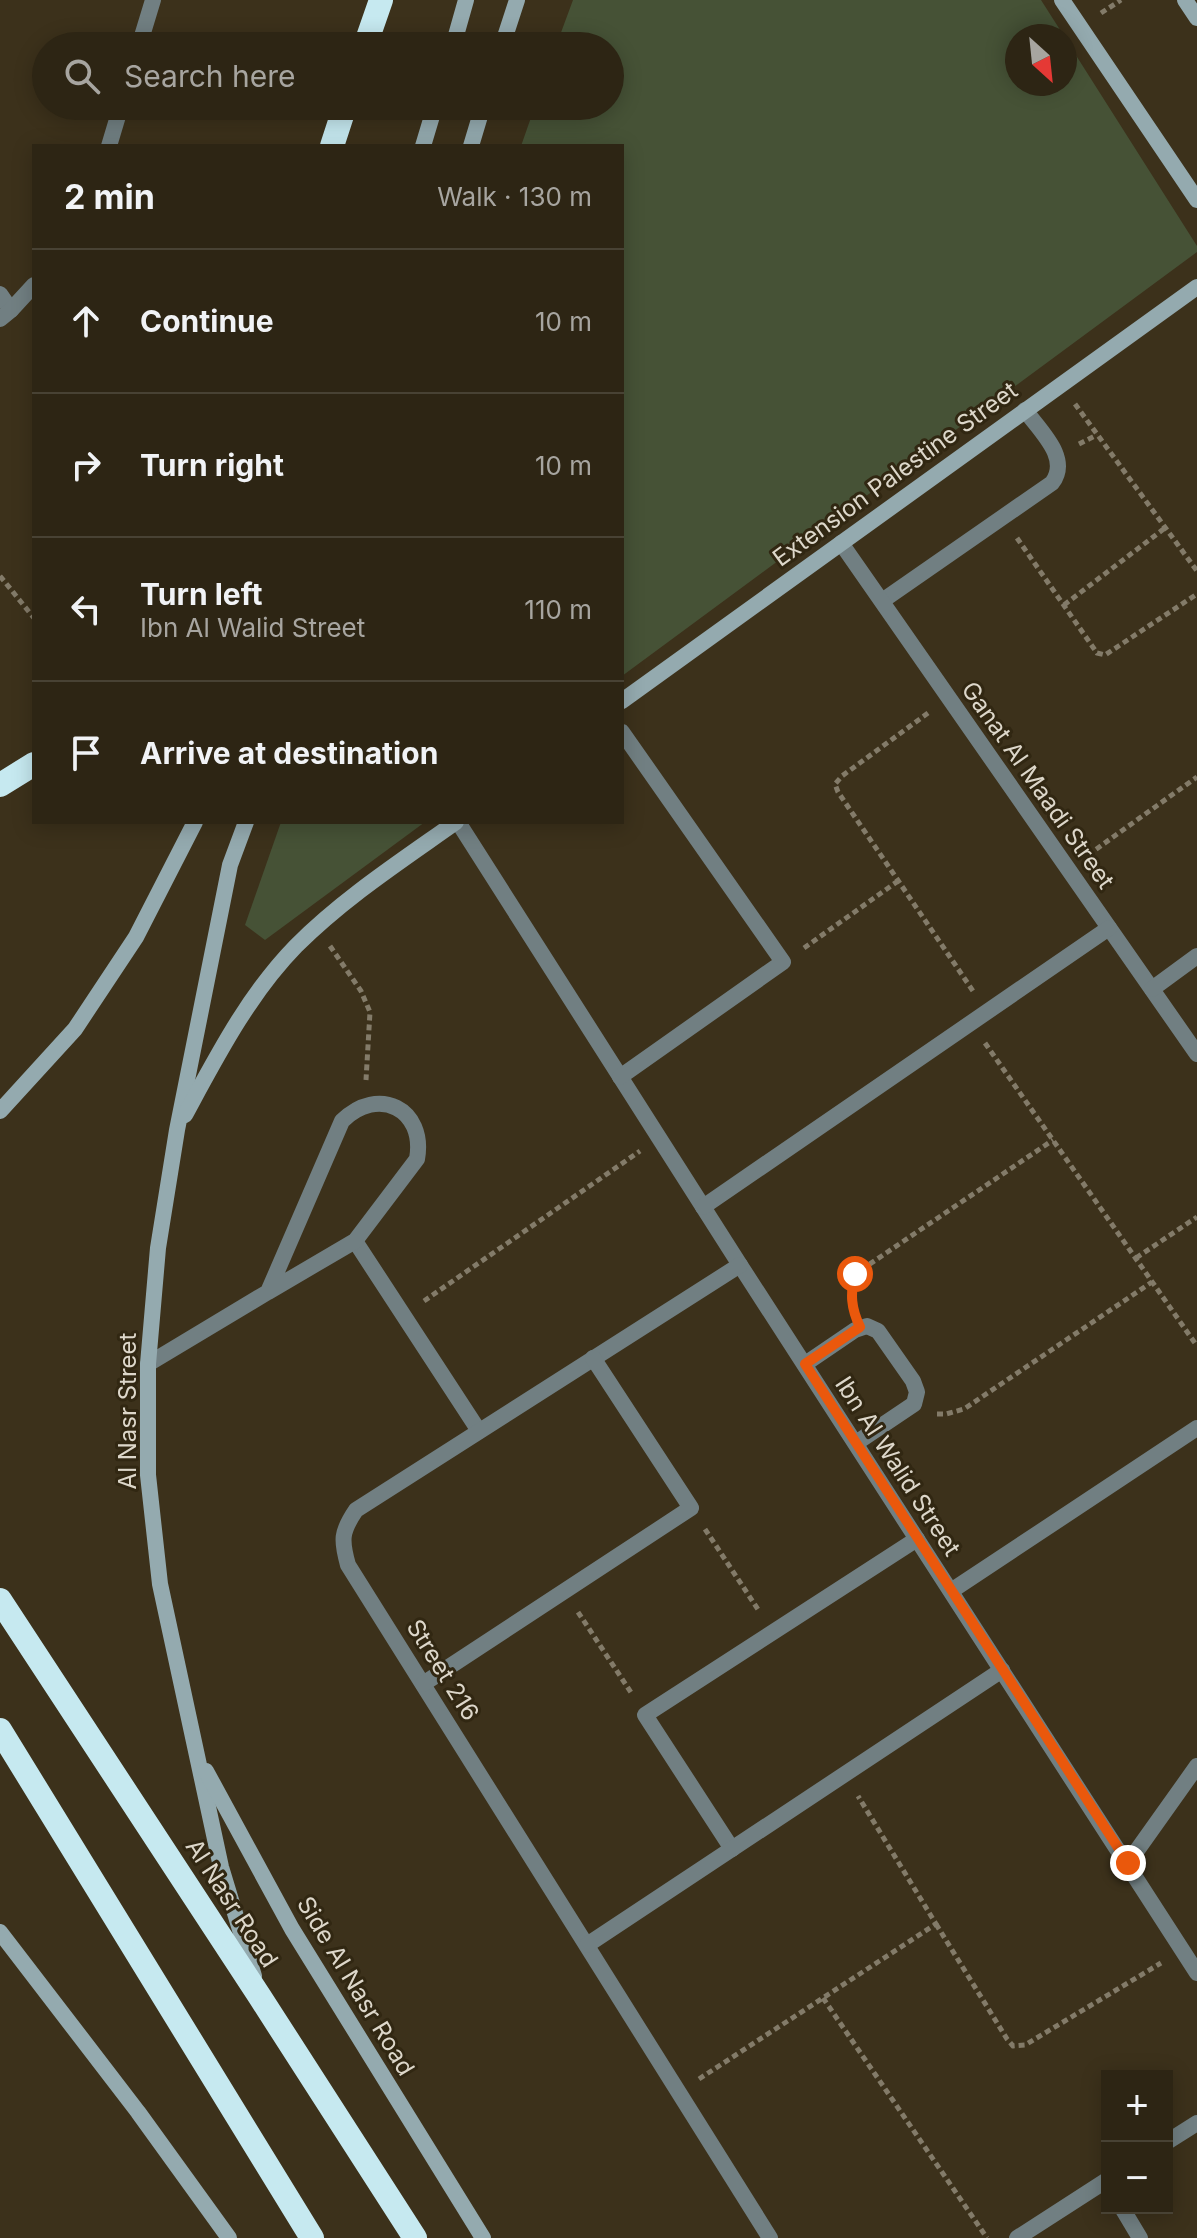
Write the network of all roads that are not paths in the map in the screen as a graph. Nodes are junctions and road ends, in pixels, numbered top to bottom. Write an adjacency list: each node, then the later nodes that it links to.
1 (153, 0): 8 (street)
2 (381, 0): 9 (highway)
3 (466, 0): 10 (main road)
4 (517, 0): 11 (main road)
5 (1062, 0): 20 (main road)
6 (1185, 0): 7 (main road)
7 (1197, 18)
8 (143, 32)
9 (370, 32)
10 (457, 32)
11 (507, 32)
12 (117, 120): 16 (street)
13 (340, 120): 17 (highway)
14 (431, 120): 18 (main road)
15 (479, 120): 19 (main road)
16 (110, 144)
17 (333, 144)
18 (424, 144)
19 (472, 144)
20 (1197, 200)
21 (32, 287): 24 (street)
22 (1197, 287): 25 (main road, Extension Palestine Street)
23 (0, 294): 24 (street)
24 (5, 314)
25 (1025, 410): 26 (main road, Extension Palestine Street); 27 (street)
26 (841, 543): 27 (street, Ganat Al Maadi Street); 28 (main road, Extension Palestine Street)
27 (882, 601): 36 (street, Ganat Al Maadi Street)
28 (624, 700)
29 (624, 735): 40 (street)
30 (32, 765): 31 (highway)
31 (0, 785)
32 (194, 824): 41 (main road)
33 (245, 824): 42 (main road, Al Nasr Street)
34 (454, 824): 42 (main road)
35 (458, 824): 40 (street, Ibn Al Walid Street)
36 (1109, 928): 38 (street, Ganat Al Maadi Street); 43 (street)
37 (1197, 956): 38 (street)
38 (1152, 989): 39 (street, Ganat Al Maadi Street)
39 (1197, 1054)
40 (620, 1077): 43 (street, Ibn Al Walid Street)
41 (0, 1111)
42 (177, 1130): 48 (main road, Al Nasr Street)
43 (703, 1207): 45 (street, Ibn Al Walid Street)
44 (355, 1241): 46 (street); 46 (street); 51 (street)
45 (740, 1265): 47 (street, Street 216); 49 (street, Ibn Al Walid Street)
46 (268, 1292): 48 (street)
47 (593, 1358): 51 (street, Street 216); 57 (street)
48 (148, 1364): 59 (main road, Al Nasr Street)
49 (805, 1364): 52 (street, Ibn Al Walid Street); 52 (street)
50 (1197, 1428): 54 (street)
51 (479, 1431): 57 (street, Street 216)
52 (856, 1443): 53 (street, Ibn Al Walid Street)
53 (917, 1539): 54 (street, Ibn Al Walid Street); 61 (street)
54 (951, 1591): 56 (street, Ibn Al Walid Street)
55 (0, 1600): 66 (highway, Al Nasr Road)
56 (1002, 1670): 61 (street); 62 (street, Ibn Al Walid Street)
57 (423, 1684): 64 (street, Street 216)
58 (0, 1730): 72 (highway)
59 (197, 1753): 66 (main road, Al Nasr Street); 74 (main road, Side Al Nasr Road)
60 (1197, 1766): 62 (street)
61 (732, 1849): 64 (street)
62 (1128, 1863): 65 (street, Ibn Al Walid Street)
63 (0, 1932): 71 (main road)
64 (587, 1945): 75 (street, Street 216)
65 (1197, 1973)
66 (260, 1997): 73 (highway, Al Nasr Road)
67 (1197, 2123): 68 (street)
68 (1173, 2138)
69 (1101, 2185): 76 (street)
70 (1126, 2214): 77 (street)
71 (229, 2238)
72 (312, 2238)
73 (415, 2238)
74 (483, 2238)
75 (770, 2238)
76 (1017, 2238)
77 (1140, 2238)

